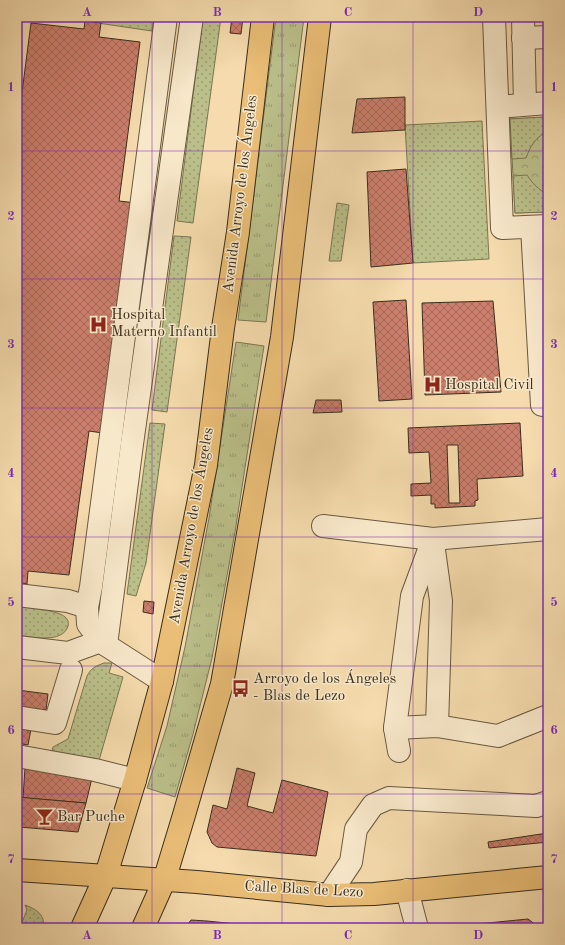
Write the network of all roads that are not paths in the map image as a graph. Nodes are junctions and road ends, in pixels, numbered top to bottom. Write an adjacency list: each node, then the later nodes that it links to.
1 (166, 17): 17 (street)
2 (192, 17): 18 (street)
3 (263, 17): 21 (main road, Avenida Arroyo de los Ángeles)
4 (320, 17): 33 (main road)
5 (494, 17): 10 (street)
6 (523, 27): 7 (street); 9 (street)
7 (548, 37)
8 (548, 103): 9 (street)
9 (525, 104): 10 (street)
10 (497, 107): 11 (street)
11 (540, 226): 12 (street)
12 (544, 397)
13 (323, 526): 15 (street)
14 (548, 529): 15 (street)
15 (433, 539): 24 (street); 25 (street)
16 (17, 595): 17 (street)
17 (87, 606): 18 (street)
18 (104, 643): 19 (street); 21 (street)
19 (17, 647)
20 (71, 670): 23 (street)
21 (162, 680): 28 (main road, Avenida Arroyo de los Ángeles)
22 (548, 716): 24 (street)
23 (17, 718)
24 (438, 726): 25 (street)
25 (395, 728): 26 (street)
26 (399, 751)
27 (17, 756): 28 (street)
28 (135, 780): 31 (main road, Avenida Arroyo de los Ángeles)
29 (548, 802): 35 (street)
30 (17, 870): 31 (main road, Calle Blas de Lezo)
31 (106, 876): 33 (main road, Calle Blas de Lezo); 36 (main road, Avenida Arroyo de los Ángeles)
32 (547, 880): 34 (main road, Calle Blas de Lezo)
33 (164, 881): 35 (main road, Calle Blas de Lezo); 37 (main road)
34 (407, 890): 35 (main road, Calle Blas de Lezo); 38 (street)
35 (329, 895)
36 (82, 928)
37 (143, 928)
38 (417, 928)

